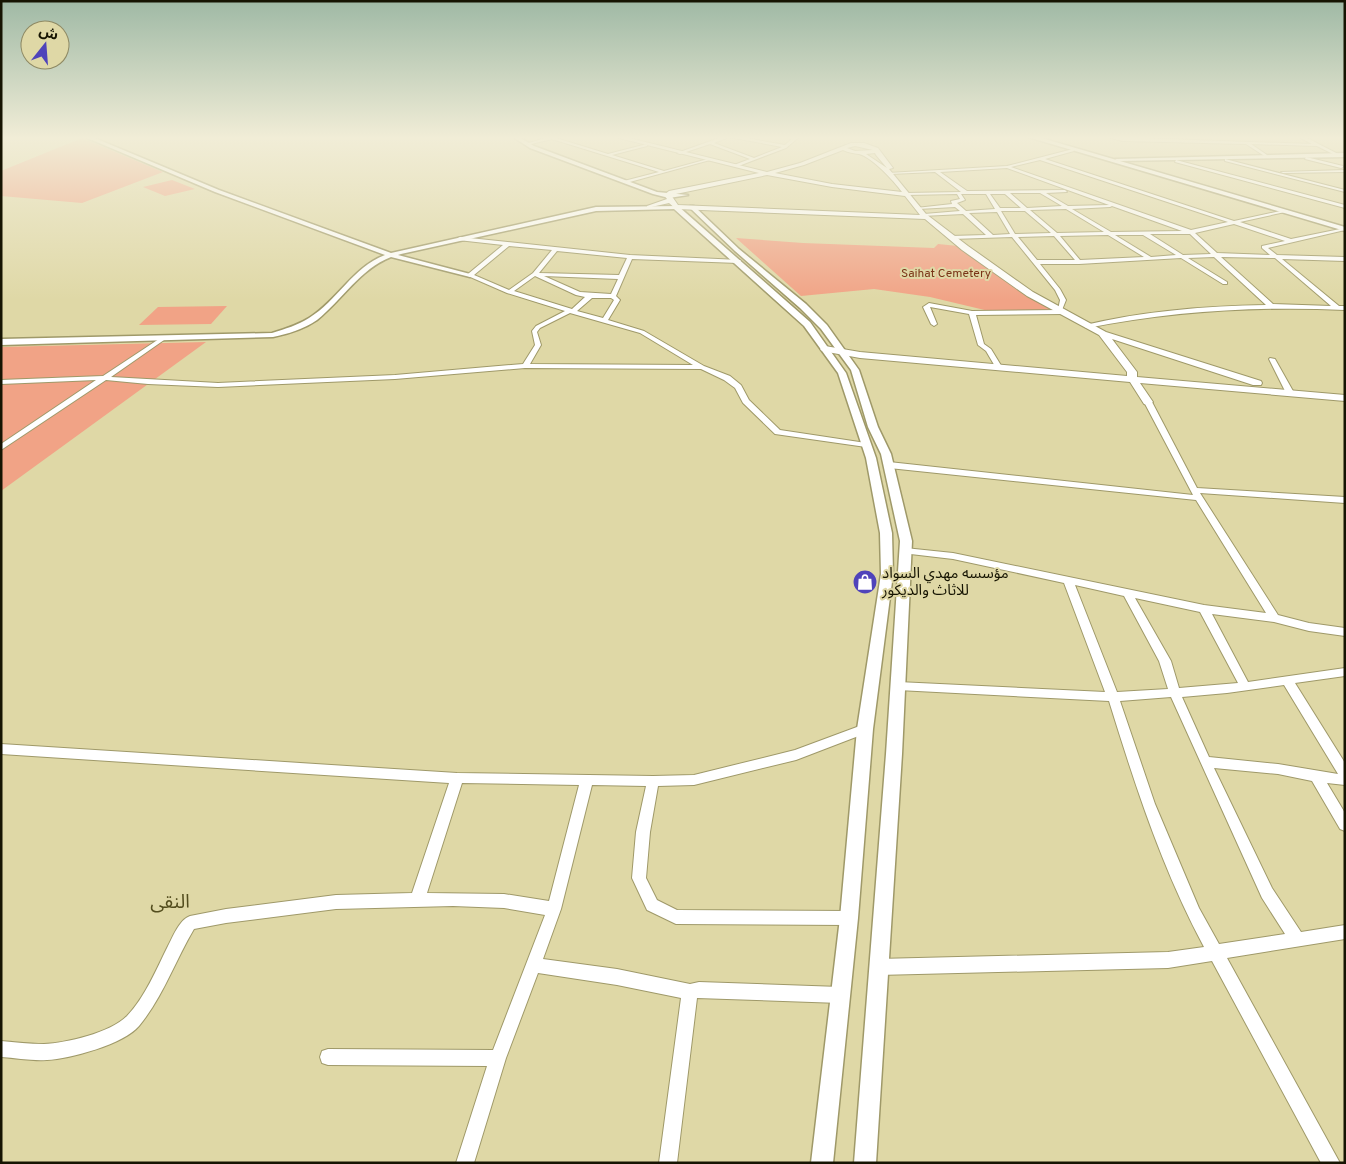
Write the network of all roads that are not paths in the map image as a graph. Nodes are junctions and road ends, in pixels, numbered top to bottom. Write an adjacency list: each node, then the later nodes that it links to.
1 (218, 191): 43 (street)
2 (652, 191): 19 (street)
3 (675, 191): 19 (main road)
4 (714, 191): 19 (main road)
5 (879, 191): 18 (main road)
6 (903, 191): 18 (main road)
7 (1029, 191): 15 (street)
8 (1040, 191): 24 (street)
9 (1075, 191): 21 (street)
10 (1142, 191): 30 (street)
11 (1215, 191): 27 (main road)
12 (1222, 191): 31 (main road)
13 (1287, 191): 22 (street)
14 (988, 192): 15 (street); 17 (street); 26 (street)
15 (1006, 192): 25 (street)
16 (958, 193): 17 (street); 18 (street); 20 (street)
17 (966, 193)
18 (905, 194): 23 (main road)
19 (679, 201): 29 (main road); 39 (street); 51 (street); 74 (street)
20 (958, 206): 23 (street); 28 (street)
21 (1116, 206): 24 (street); 32 (street)
22 (1345, 207)
23 (918, 208): 29 (main road)
24 (1066, 208): 25 (street); 34 (street)
25 (1026, 209): 26 (street); 35 (street)
26 (998, 210): 28 (street); 37 (street)
27 (1283, 211): 30 (street); 31 (main road)
28 (965, 212): 29 (street); 36 (street)
29 (925, 216): 38 (main road)
30 (1236, 222): 32 (street); 40 (street)
31 (1344, 228): 40 (street)
32 (1191, 232): 33 (street); 44 (street)
33 (1143, 233): 34 (street); 46 (street)
34 (1109, 234): 35 (street); 48 (street)
35 (1056, 235): 37 (street); 53 (street)
36 (991, 236): 37 (street); 38 (street)
37 (1014, 236): 52 (street)
38 (952, 237): 65 (main road)
39 (460, 239): 41 (street); 43 (street)
40 (1291, 241): 47 (street)
41 (507, 245): 42 (street); 56 (street)
42 (554, 250): 45 (street); 55 (street)
43 (391, 255): 56 (street); 72 (street)
44 (1215, 255): 46 (street); 47 (street); 62 (street)
45 (630, 257): 51 (street); 57 (street)
46 (1182, 257): 48 (street); 58 (street)
47 (1278, 257): 49 (street); 63 (street)
48 (1150, 259): 53 (street)
49 (1337, 259): 50 (street); 54 (street)
50 (1345, 259)
51 (738, 261): 74 (street)
52 (1037, 262): 53 (street); 65 (street)
53 (1079, 262)
54 (1345, 265)
55 (536, 274): 57 (street); 59 (street); 60 (street)
56 (470, 275): 59 (street)
57 (620, 277): 61 (street)
58 (1225, 283)
59 (509, 292): 66 (street)
60 (590, 296): 61 (street); 66 (street)
61 (613, 296): 68 (street)
62 (1271, 306): 63 (street); 70 (street)
63 (1337, 307): 64 (street)
64 (1345, 308)
65 (1062, 311): 67 (street); 70 (main road)
66 (571, 312): 68 (street); 76 (street)
67 (972, 313): 69 (street); 78 (street)
68 (604, 321): 77 (street)
69 (934, 324)
70 (1087, 326): 71 (main road); 81 (main road)
71 (1101, 333): 81 (main road); 82 (main road)
72 (162, 339): 73 (street); 79 (street)
73 (1, 342)
74 (836, 355): 78 (main road); 81 (main road); 86 (street); 88 (street)
75 (1272, 359): 82 (street)
76 (525, 366): 77 (street); 79 (street)
77 (702, 367): 86 (street)
78 (998, 367): 81 (main road)
79 (104, 378): 80 (street); 87 (street)
80 (1, 382)
81 (1135, 382): 82 (main road); 84 (main road); 85 (main road)
82 (1294, 393): 83 (main road)
83 (1345, 398)
84 (1148, 402): 89 (street)
85 (1345, 405)
86 (866, 445): 103 (street)
87 (1, 448)
88 (889, 465): 89 (street); 91 (street)
89 (1196, 494): 90 (street); 95 (street)
90 (1345, 500)
91 (905, 551): 92 (street); 99 (street)
92 (1068, 581): 93 (street); 102 (street)
93 (1127, 592): 94 (street); 101 (street)
94 (1204, 609): 95 (street); 100 (street)
95 (1274, 618): 96 (street)
96 (1345, 632)
97 (1345, 672): 98 (street)
98 (1287, 680): 100 (street); 106 (street)
99 (898, 686): 102 (street); 120 (street)
100 (1245, 686): 101 (street)
101 (1175, 694): 102 (street); 105 (street)
102 (1113, 698): 118 (street)
103 (865, 729): 111 (street); 115 (street)
104 (1, 749): 108 (street)
105 (1205, 762): 107 (street); 117 (street)
106 (1345, 774)
107 (1316, 776): 109 (street); 112 (street)
108 (457, 778): 110 (street); 113 (street)
109 (1345, 780)
110 (588, 781): 111 (street); 114 (street)
111 (653, 781): 115 (street)
112 (1345, 825)
113 (417, 901): 114 (street); 123 (street)
114 (554, 909): 119 (street)
115 (849, 918): 122 (street)
116 (1345, 932): 117 (street)
117 (1297, 939): 118 (street)
118 (1216, 952): 120 (street); 130 (street)
119 (533, 965): 121 (street); 125 (street)
120 (878, 967): 129 (street)
121 (690, 992): 122 (street); 127 (street)
122 (840, 995): 128 (street)
123 (1, 1049)
124 (328, 1057): 125 (street)
125 (498, 1058): 126 (street)
126 (465, 1163)
127 (668, 1163)
128 (822, 1163)
129 (865, 1163)
130 (1331, 1163)

